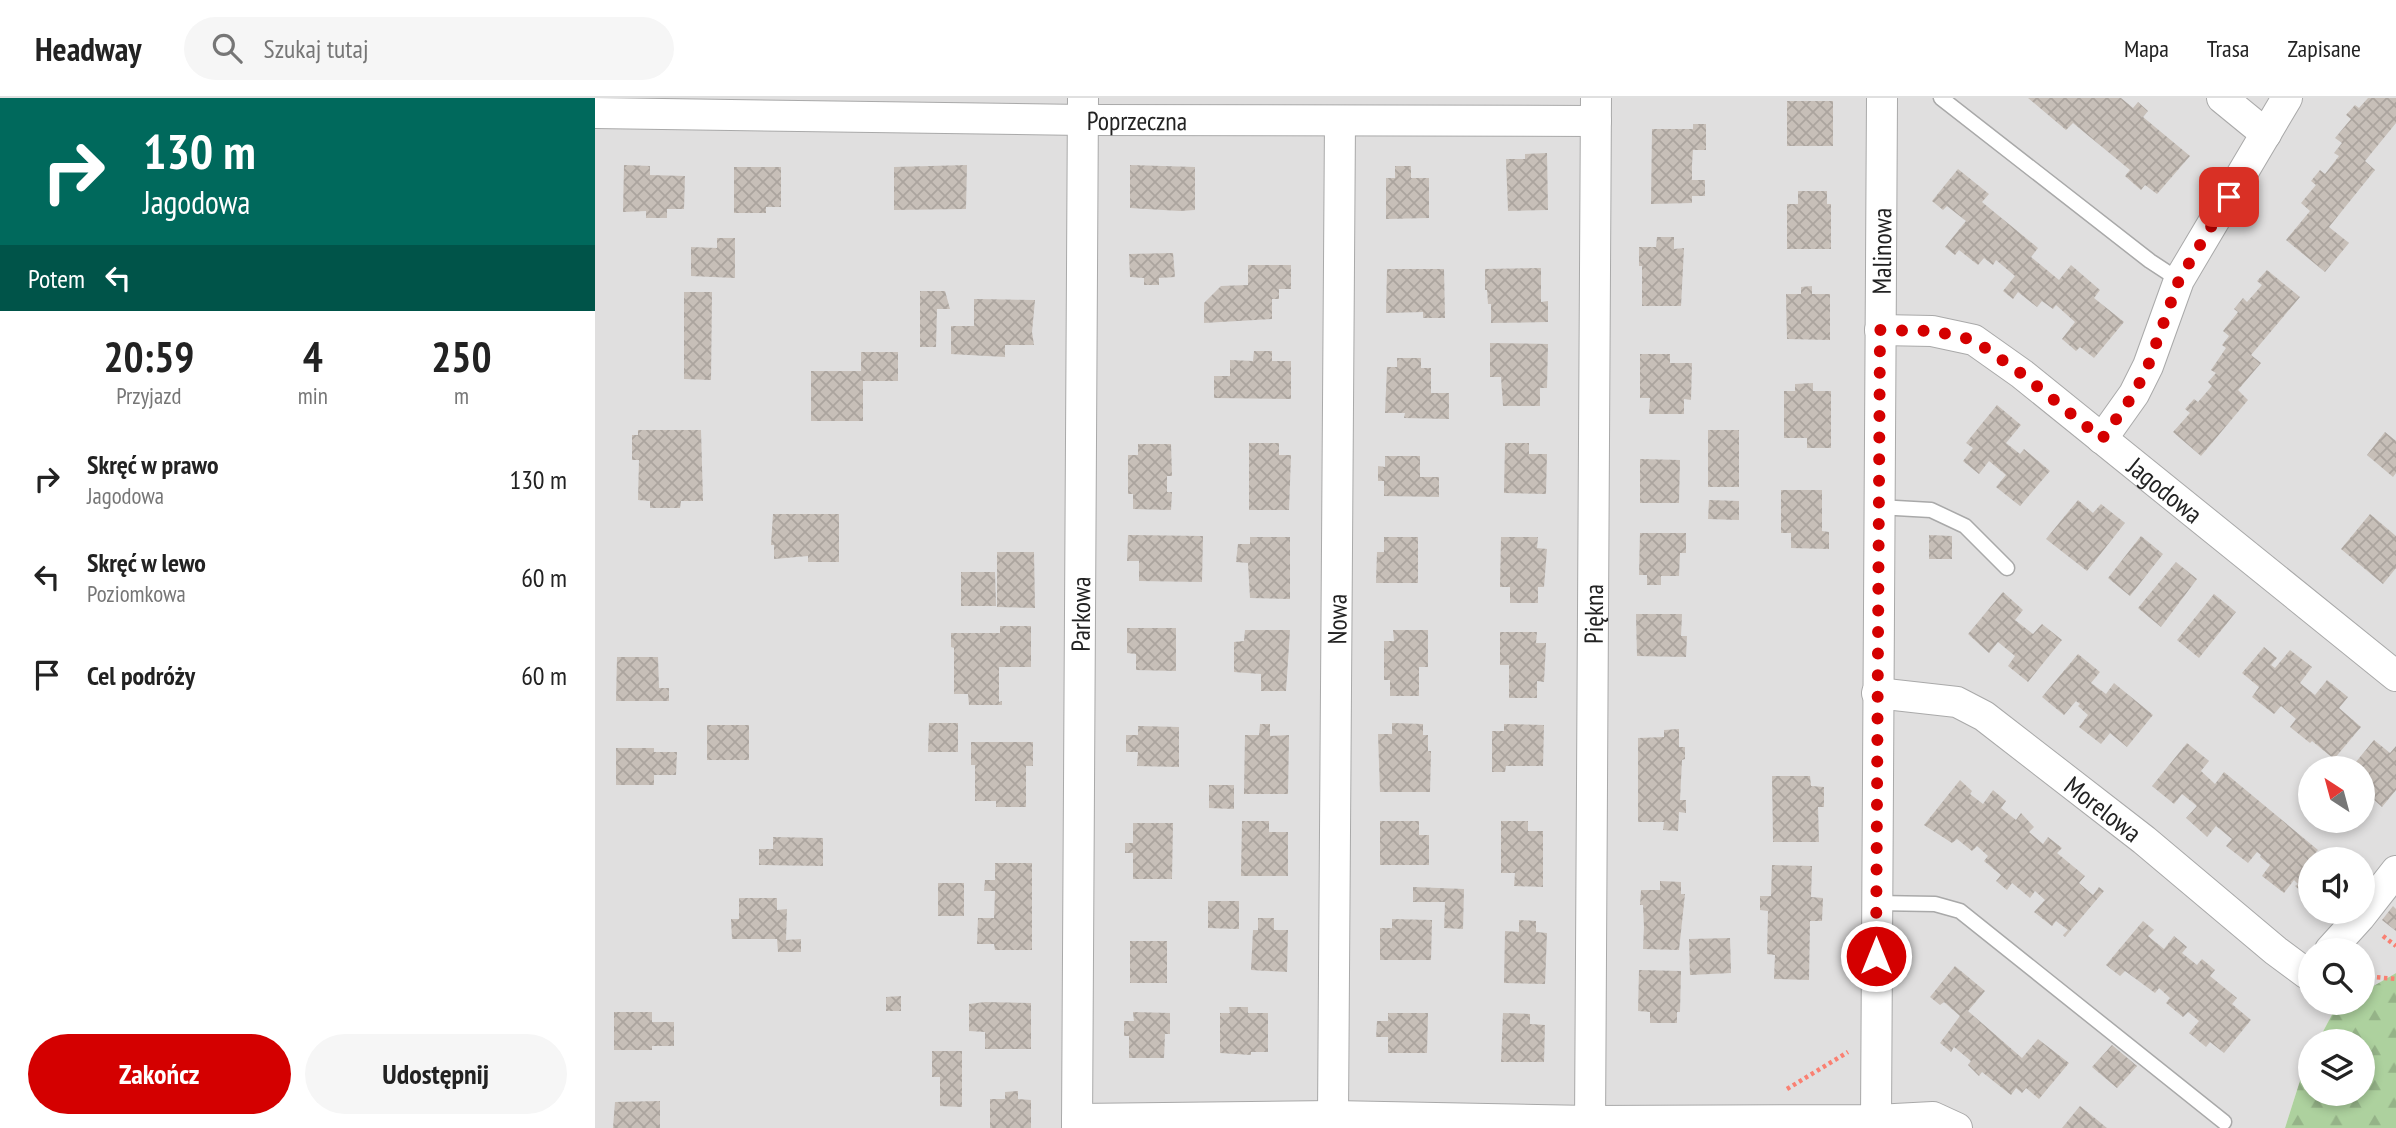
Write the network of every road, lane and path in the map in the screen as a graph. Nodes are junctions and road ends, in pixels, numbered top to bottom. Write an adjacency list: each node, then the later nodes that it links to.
1 (1881, 98): 11 (street, Malinowa)
2 (1941, 98): 10 (lane)
3 (2222, 98): 9 (street)
4 (2287, 98): 9 (street)
5 (1083, 109): 7 (street, Poprzeczna); 8 (street, Poprzeczna); 28 (street, Parkowa)
6 (1596, 109): 8 (street, Poprzeczna); 29 (street, Piękna)
7 (595, 113)
8 (1340, 121): 25 (street, Nowa)
9 (2266, 134): 10 (street)
10 (2179, 280): 12 (street)
11 (1880, 330): 12 (street, Jagodowa); 13 (street, Malinowa)
12 (2102, 439): 15 (street, Jagodowa)
13 (1878, 507): 14 (lane); 16 (street, Malinowa)
14 (2007, 568)
15 (2396, 676)
16 (1877, 693): 18 (street, Malinowa); 20 (street, Morelowa)
17 (2396, 871): 19 (street)
18 (1876, 903): 23 (street, Malinowa); 27 (lane)
19 (2341, 938)
20 (2298, 966)
21 (2375, 977): 22 (path)
22 (2396, 979)
23 (1876, 1036): 24 (path); 26 (street, Malinowa)
24 (1782, 1092)
25 (1333, 1116): 28 (street); 29 (street)
26 (1876, 1120): 29 (street); 30 (street)
27 (2224, 1122)
28 (1077, 1123)
29 (1590, 1125)
30 (1957, 1128)

